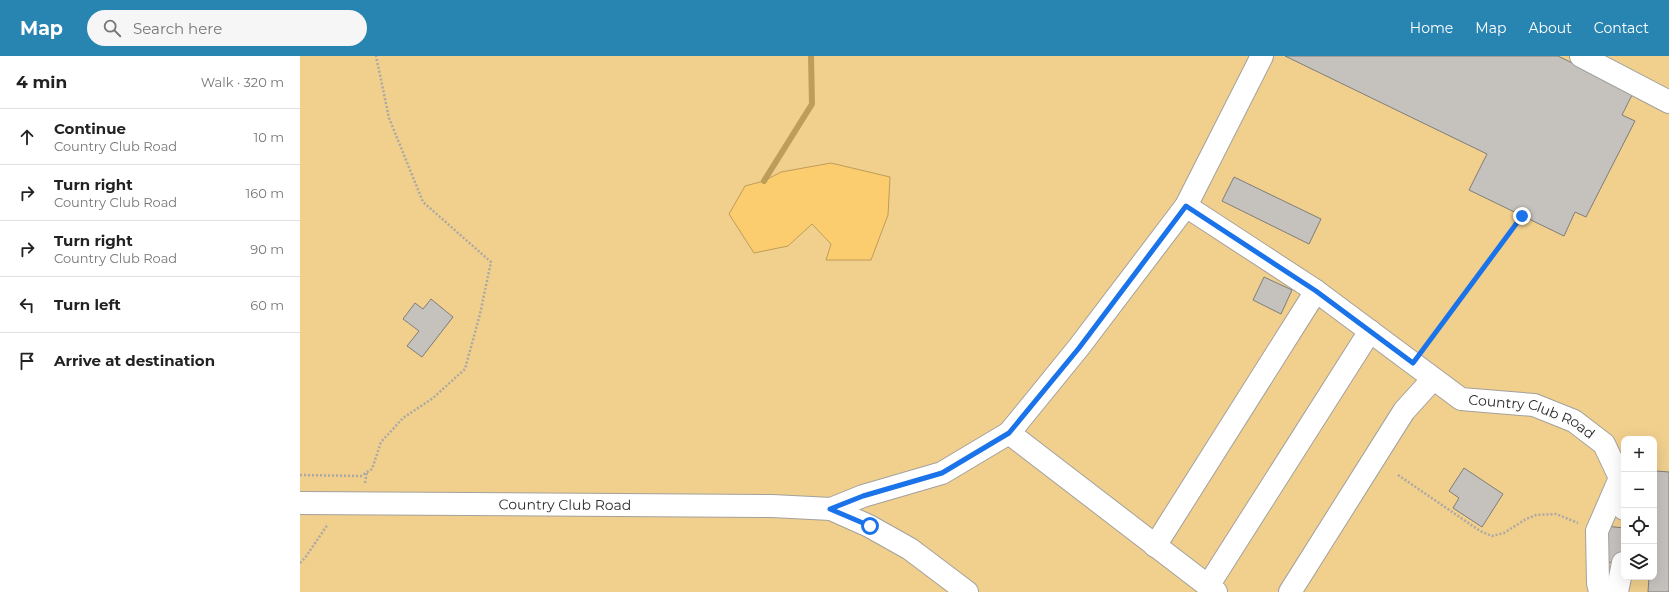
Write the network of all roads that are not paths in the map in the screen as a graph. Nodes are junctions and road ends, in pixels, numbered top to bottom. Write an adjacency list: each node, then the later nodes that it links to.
1 (1262, 56): 4 (street)
2 (1581, 56): 3 (street)
3 (1669, 102)
4 (1186, 206): 5 (street, Country Club Road); 8 (street, Country Club Road)
5 (1316, 291): 6 (street, Country Club Road); 13 (street)
6 (1370, 331): 7 (street, Country Club Road); 15 (street)
7 (1433, 380): 9 (street, Country Club Road); 17 (street)
8 (1009, 433): 12 (street, Country Club Road); 13 (street)
9 (1620, 478): 11 (street, Country Club Road); 18 (street)
10 (300, 503): 12 (street, Country Club Road)
11 (1624, 508)
12 (830, 509): 16 (street, Country Club Road)
13 (1155, 546): 15 (street)
14 (1621, 573): 19 (street)
15 (1212, 589)
16 (967, 592)
17 (1290, 592)
18 (1600, 592)
19 (1617, 592)

